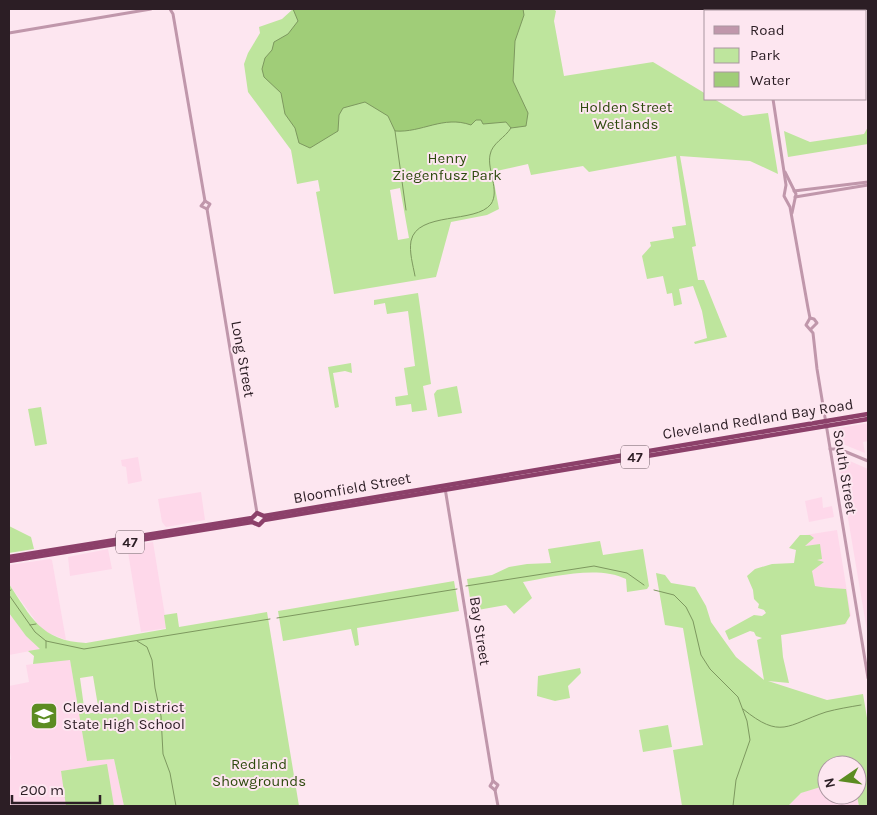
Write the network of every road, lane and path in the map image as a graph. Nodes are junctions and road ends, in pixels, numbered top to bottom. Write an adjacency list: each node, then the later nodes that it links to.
1 (151, 9): 3 (street)
2 (170, 9): 11 (street)
3 (9, 33)
4 (773, 100): 5 (street, South Street)
5 (784, 167): 7 (street, South Street); 8 (street, South Street)
6 (868, 183): 8 (street); 9 (street)
7 (786, 191): 8 (street); 10 (street, South Street)
8 (794, 191): 9 (street, South Street)
9 (795, 198): 10 (street); 13 (street, South Street)
10 (787, 200): 13 (street, South Street)
11 (205, 201): 12 (street); 12 (street)
12 (207, 209): 23 (street, Long Street)
13 (792, 216): 14 (street, South Street)
14 (810, 318): 15 (street, South Street); 15 (street, South Street)
15 (812, 329): 18 (street, South Street)
16 (868, 414): 18 (highway, Cleveland Redland Bay Road / 47)
17 (868, 419): 19 (highway, Cleveland Redland Bay Road / 47)
18 (825, 420): 19 (street, South Street); 22 (highway, Cleveland Redland Bay Road / 47)
19 (826, 426): 20 (street, South Street); 22 (highway, Cleveland Redland Bay Road / 47)
20 (830, 449): 21 (street); 28 (street, South Street)
21 (868, 461)
22 (444, 487): 24 (highway, Bloomfield Street / 47); 29 (street, Bay Street)
23 (257, 512): 24 (highway); 25 (highway)
24 (264, 518): 25 (highway, Bloomfield Street / 47)
25 (252, 520): 26 (highway, Bloomfield Street / 47); 27 (highway, Bloomfield Street / 47)
26 (9, 557)
27 (9, 561)
28 (868, 678)
29 (498, 806)

